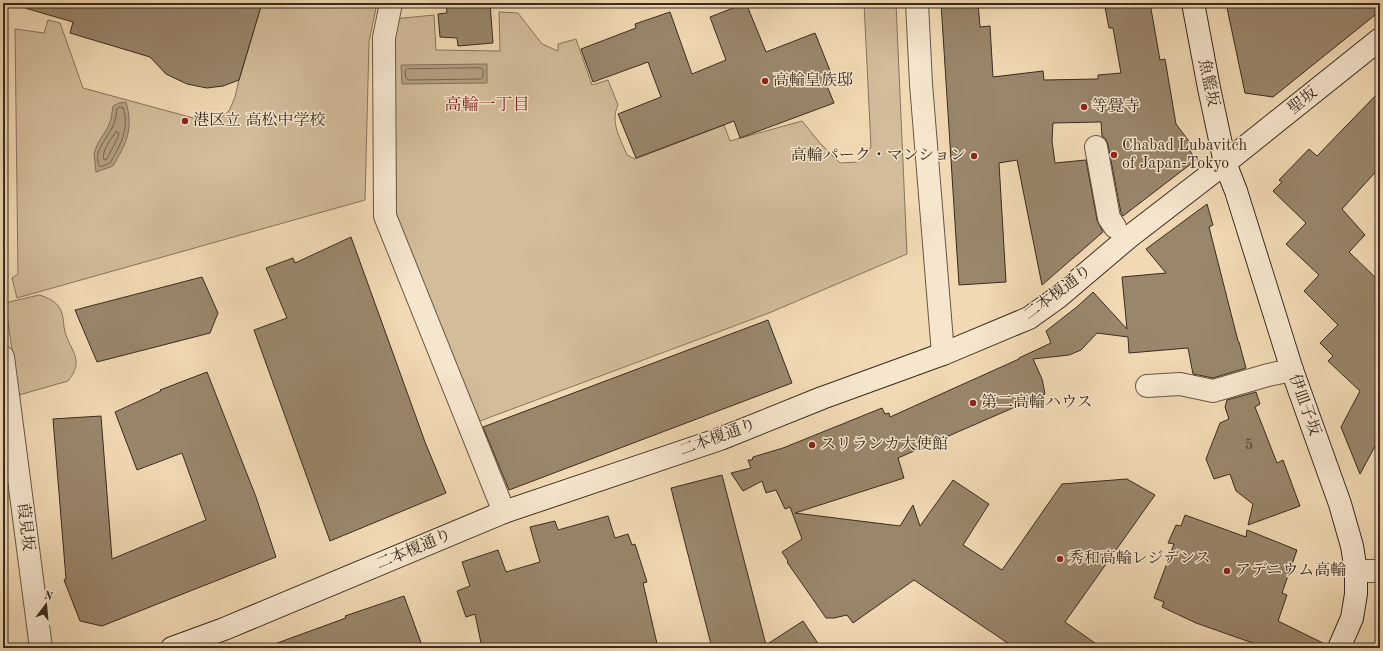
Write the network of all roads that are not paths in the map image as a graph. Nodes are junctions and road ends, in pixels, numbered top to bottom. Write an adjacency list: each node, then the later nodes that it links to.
1 (391, 3): 12 (street)
2 (917, 3): 8 (street)
3 (1192, 3): 6 (street, 魚籃坂)
4 (1380, 39): 6 (street, 聖坂)
5 (1096, 147): 7 (street)
6 (1225, 162): 8 (street, 二本榎通り); 10 (street, 伊皿子坂)
7 (1115, 227)
8 (943, 354): 12 (street, 二本榎通り)
9 (3, 358): 15 (street, 葭見坂)
10 (1292, 370): 11 (street); 13 (street, 伊皿子坂)
11 (1147, 386)
12 (504, 512): 16 (street, 二本榎通り)
13 (1356, 571): 14 (street); 17 (street, 伊皿子坂)
14 (1380, 571)
15 (41, 648)
16 (172, 648)
17 (1339, 648)

